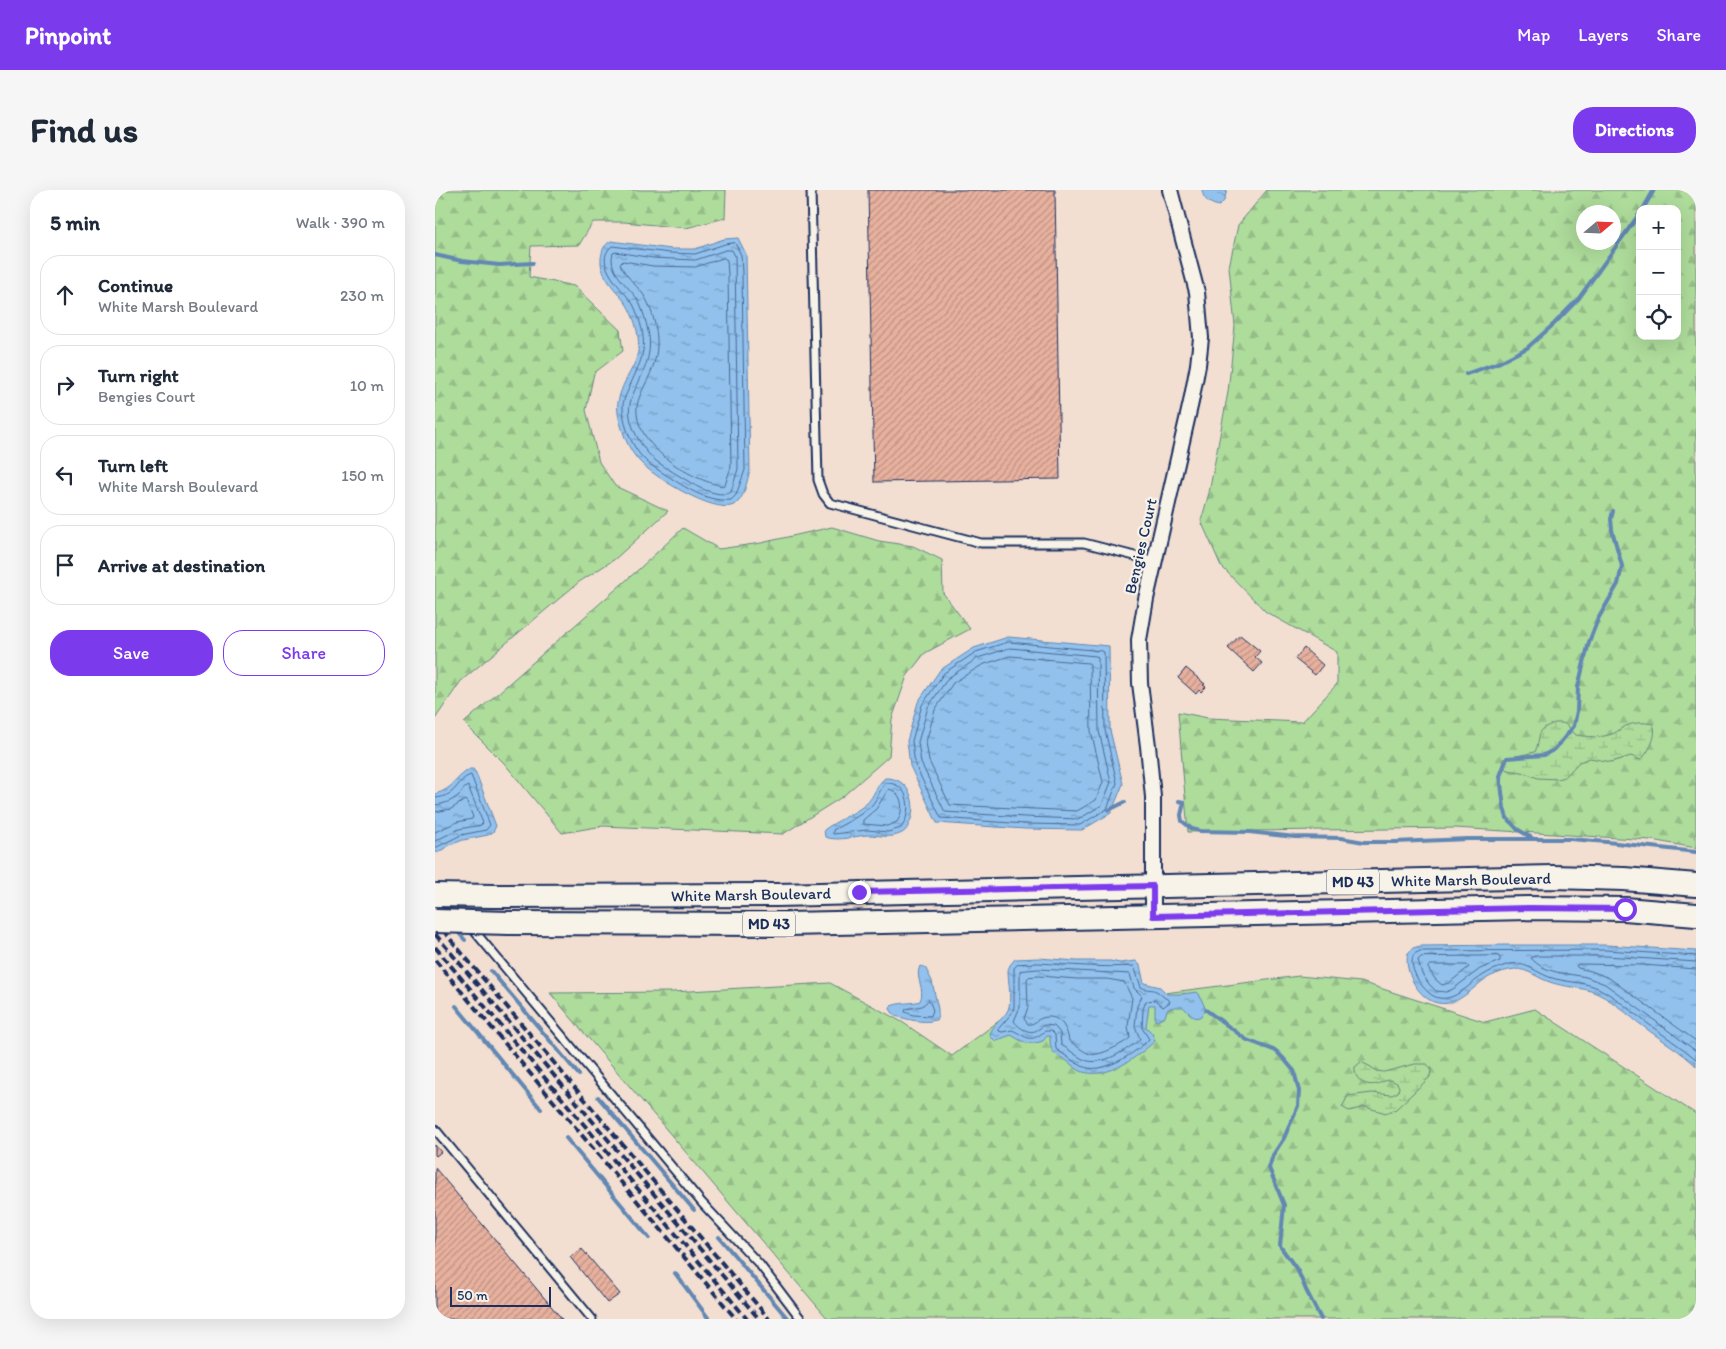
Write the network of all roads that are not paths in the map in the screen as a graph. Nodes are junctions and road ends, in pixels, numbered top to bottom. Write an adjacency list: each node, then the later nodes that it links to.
1 (811, 190): 3 (lane)
2 (1171, 190): 3 (street, Bengies Court)
3 (1154, 560): 5 (street, Bengies Court)
4 (1696, 885): 5 (main road, White Marsh Boulevard / MD 43)
5 (1153, 886): 6 (main road, White Marsh Boulevard / MD 43, bridge); 9 (street, Bengies Court)
6 (443, 896)
7 (459, 912): 13 (lane)
8 (1696, 915): 9 (main road, White Marsh Boulevard / MD 43)
9 (1153, 916): 10 (main road, White Marsh Boulevard / MD 43, bridge)
10 (435, 921)
11 (435, 1129): 12 (lane)
12 (592, 1319)
13 (801, 1319)

